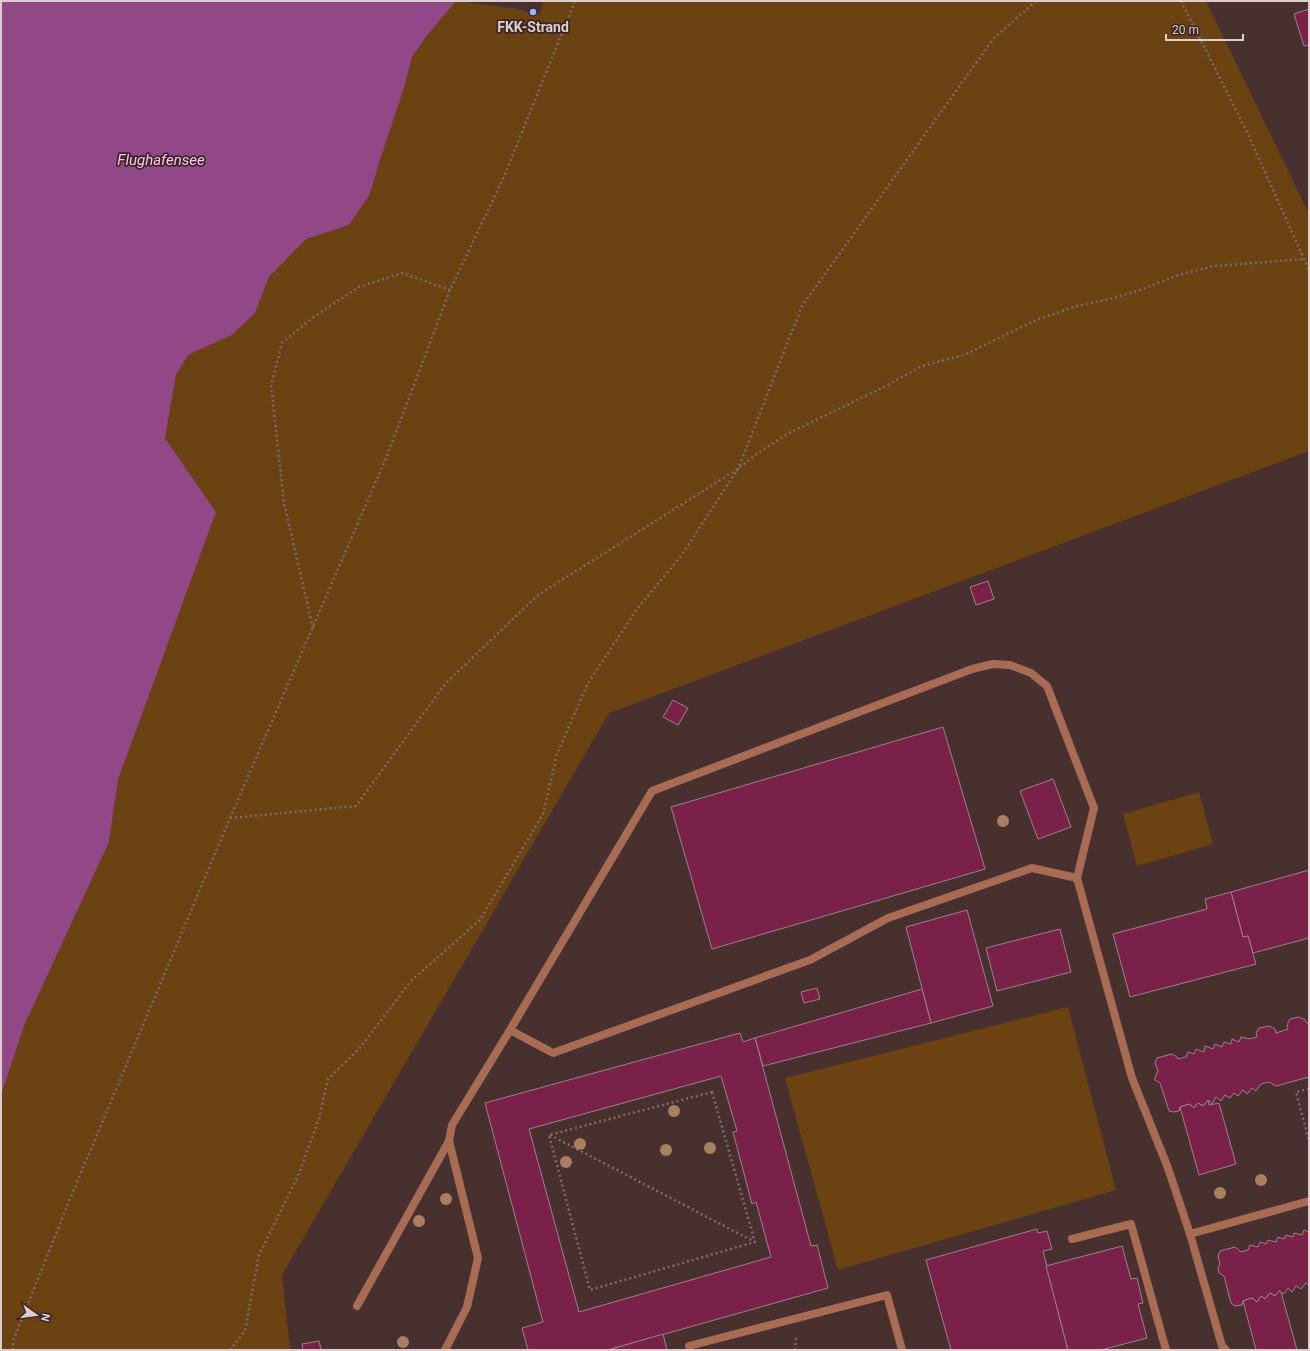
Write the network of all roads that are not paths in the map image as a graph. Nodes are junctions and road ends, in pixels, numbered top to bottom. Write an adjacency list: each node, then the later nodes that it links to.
1 (1077, 878): 2 (lane); 2 (lane); 5 (lane)
2 (510, 1030): 3 (lane)
3 (449, 1142): 7 (lane); 10 (lane)
4 (1309, 1201): 5 (lane)
5 (1190, 1234): 9 (lane)
6 (1072, 1240): 12 (lane)
7 (357, 1306)
8 (689, 1346): 11 (lane)
9 (1223, 1349)
10 (445, 1350)
11 (902, 1350)
12 (1166, 1350)

